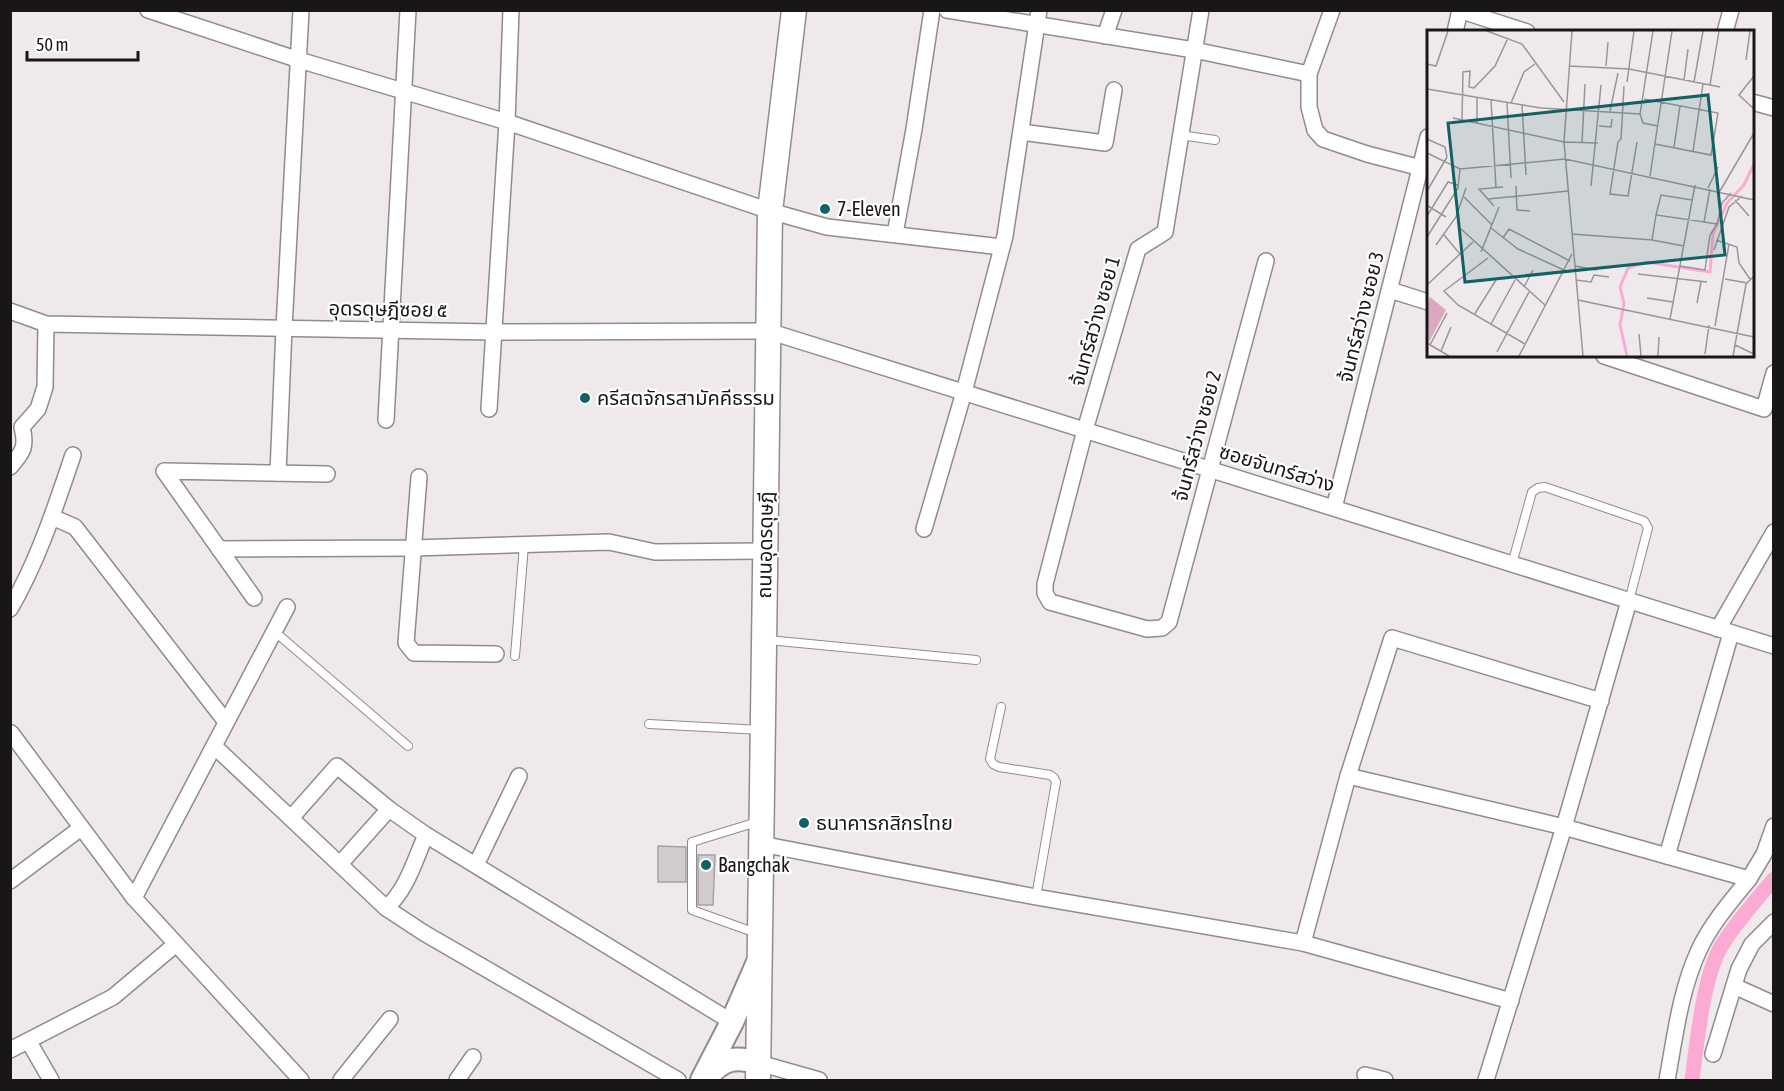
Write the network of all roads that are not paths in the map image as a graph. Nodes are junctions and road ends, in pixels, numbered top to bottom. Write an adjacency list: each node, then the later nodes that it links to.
1 (148, 10): 15 (street)
2 (198, 10): 15 (street)
3 (301, 10): 21 (street)
4 (408, 10): 23 (street)
5 (511, 10): 27 (street)
6 (794, 10): 33 (main road, ถนนอุดรดุษฎี)
7 (932, 10): 34 (street)
8 (947, 10): 14 (street)
9 (1114, 10): 19 (street)
10 (1201, 10): 20 (street, จ้นทร์สว่าง ซอย 1)
11 (1332, 10): 22 (street)
12 (1731, 10): 18 (street)
13 (1460, 11): 16 (street); 17 (street)
14 (1038, 18): 19 (street); 28 (street)
15 (197, 27): 21 (street)
16 (1455, 30)
17 (1521, 30)
18 (1726, 30)
19 (1105, 36): 20 (street)
20 (1194, 50): 22 (street); 29 (street, จ้นทร์สว่าง ซอย 1)
21 (299, 60): 23 (street); 41 (street)
22 (1309, 74): 32 (street)
23 (404, 90): 27 (street); 42 (street)
24 (1114, 90): 28 (street)
25 (1754, 103): 26 (street)
26 (1773, 108)
27 (507, 122): 33 (street); 44 (street)
28 (1021, 132): 35 (street)
29 (1180, 135): 30 (lane); 52 (street, จ้นทร์สว่าง ซอย 1)
30 (1215, 140)
31 (1427, 141): 32 (street, จ้นทร์สว่าง ซอย 3)
32 (1420, 168): 37 (street, จ้นทร์สว่าง ซอย 3)
33 (770, 211): 34 (street); 43 (main road, ถนนอุดรดุษฎี)
34 (895, 234): 35 (street)
35 (1002, 246): 48 (street)
36 (1266, 261): 55 (street, จ้นทร์สว่าง ซอย 2)
37 (1390, 290): 38 (street); 59 (street, จ้นทร์สว่าง ซอย 3)
38 (1427, 302)
39 (10, 311): 40 (street, อุดรดุษฎีซอย ๕)
40 (46, 324): 41 (street, อุดรดุษฎีซอย ๕); 51 (street)
41 (284, 328): 42 (street, อุดรดุษฎีซอย ๕); 56 (street)
42 (391, 330): 44 (street, อุดรดุษฎีซอย ๕); 50 (street)
43 (768, 331): 44 (street, อุดรดุษฎีซอย ๕); 48 (street, ซอยจันทร์สว่าง); 66 (main road, ถนนอุดรดุษฎี)
44 (493, 332): 49 (street)
45 (1611, 357): 46 (street)
46 (1645, 362): 47 (street)
47 (1773, 373)
48 (964, 392): 52 (street, ซอยจันทร์สว่าง); 61 (street)
49 (489, 409)
50 (386, 420)
51 (16, 424): 54 (street)
52 (1085, 430): 55 (street, ซอยจันทร์สว่าง); 72 (street, จ้นทร์สว่าง ซอย 1)
53 (73, 455): 60 (street)
54 (10, 467)
55 (1210, 470): 59 (street, ซอยจันทร์สว่าง); 72 (street, จ้นทร์สว่าง ซอย 2)
56 (278, 473): 57 (street); 65 (street)
57 (327, 474)
58 (419, 477): 64 (street)
59 (1334, 508): 67 (street, ซอยจันทร์สว่าง)
60 (52, 518): 71 (street); 82 (street)
61 (924, 529)
62 (1773, 532): 74 (street)
63 (524, 545): 64 (street); 66 (street); 78 (lane)
64 (413, 548): 65 (street); 77 (street)
65 (219, 549): 68 (street)
66 (765, 551): 75 (main road, ถนนอุดรดุษฎี)
67 (1512, 564): 69 (street, ซอยจันทร์สว่าง); 69 (lane)
68 (254, 598)
69 (1629, 601): 74 (street, ซอยจันทร์สว่าง); 80 (street)
70 (287, 607): 73 (street)
71 (10, 609)
72 (1169, 622)
73 (274, 631): 82 (street); 87 (lane)
74 (1724, 631): 76 (street, ซอยจันทร์สว่าง); 97 (street)
75 (764, 639): 79 (lane); 84 (main road, ถนนอุดรดุษฎี)
76 (1773, 646)
77 (496, 654)
78 (515, 657)
79 (976, 660)
80 (1601, 701): 89 (street); 93 (street)
81 (1001, 707): 102 (lane)
82 (226, 722): 86 (street)
83 (649, 724): 84 (lane)
84 (763, 730): 95 (main road, ถนนอุดรดุษฎี)
85 (11, 733): 94 (street)
86 (214, 746): 91 (street); 103 (street)
87 (408, 746)
88 (519, 776): 99 (street)
89 (1348, 776): 93 (street); 106 (street)
90 (389, 809): 91 (street); 96 (street); 98 (street)
91 (291, 818): 98 (street)
92 (1773, 826): 100 (street)
93 (1564, 827): 97 (street); 110 (street)
94 (81, 828): 101 (street); 103 (street)
95 (761, 832): 102 (street); 108 (main road, ถนนอุดรดุษฎี); 108 (lane)
96 (426, 835): 99 (street); 104 (street)
97 (1667, 856): 100 (street)
98 (340, 864): 104 (street)
99 (476, 865): 113 (street)
100 (1749, 879): 130 (street)
101 (10, 881)
102 (1036, 897): 106 (street)
103 (134, 898): 107 (street)
104 (386, 908): 124 (street)
105 (1773, 922): 109 (street)
106 (1303, 943): 110 (street)
107 (176, 944): 114 (street); 121 (street)
108 (760, 947): 113 (street); 118 (main road, ถนนอุดรดุษฎี)
109 (1734, 986): 111 (street); 116 (street)
110 (1510, 1001): 129 (street)
111 (1773, 1004)
112 (390, 1019): 122 (street)
113 (732, 1022): 125 (street)
114 (29, 1042): 115 (street); 120 (street)
115 (10, 1050)
116 (1713, 1054)
117 (473, 1057): 123 (street)
118 (759, 1072): 125 (street); 126 (street); 127 (street)
119 (1365, 1075): 128 (street)
120 (51, 1080)
121 (301, 1080)
122 (341, 1080)
123 (457, 1080)
124 (678, 1080)
125 (703, 1080)
126 (715, 1080)
127 (819, 1080)
128 (1385, 1080)
129 (1486, 1080)
130 (1667, 1080)

